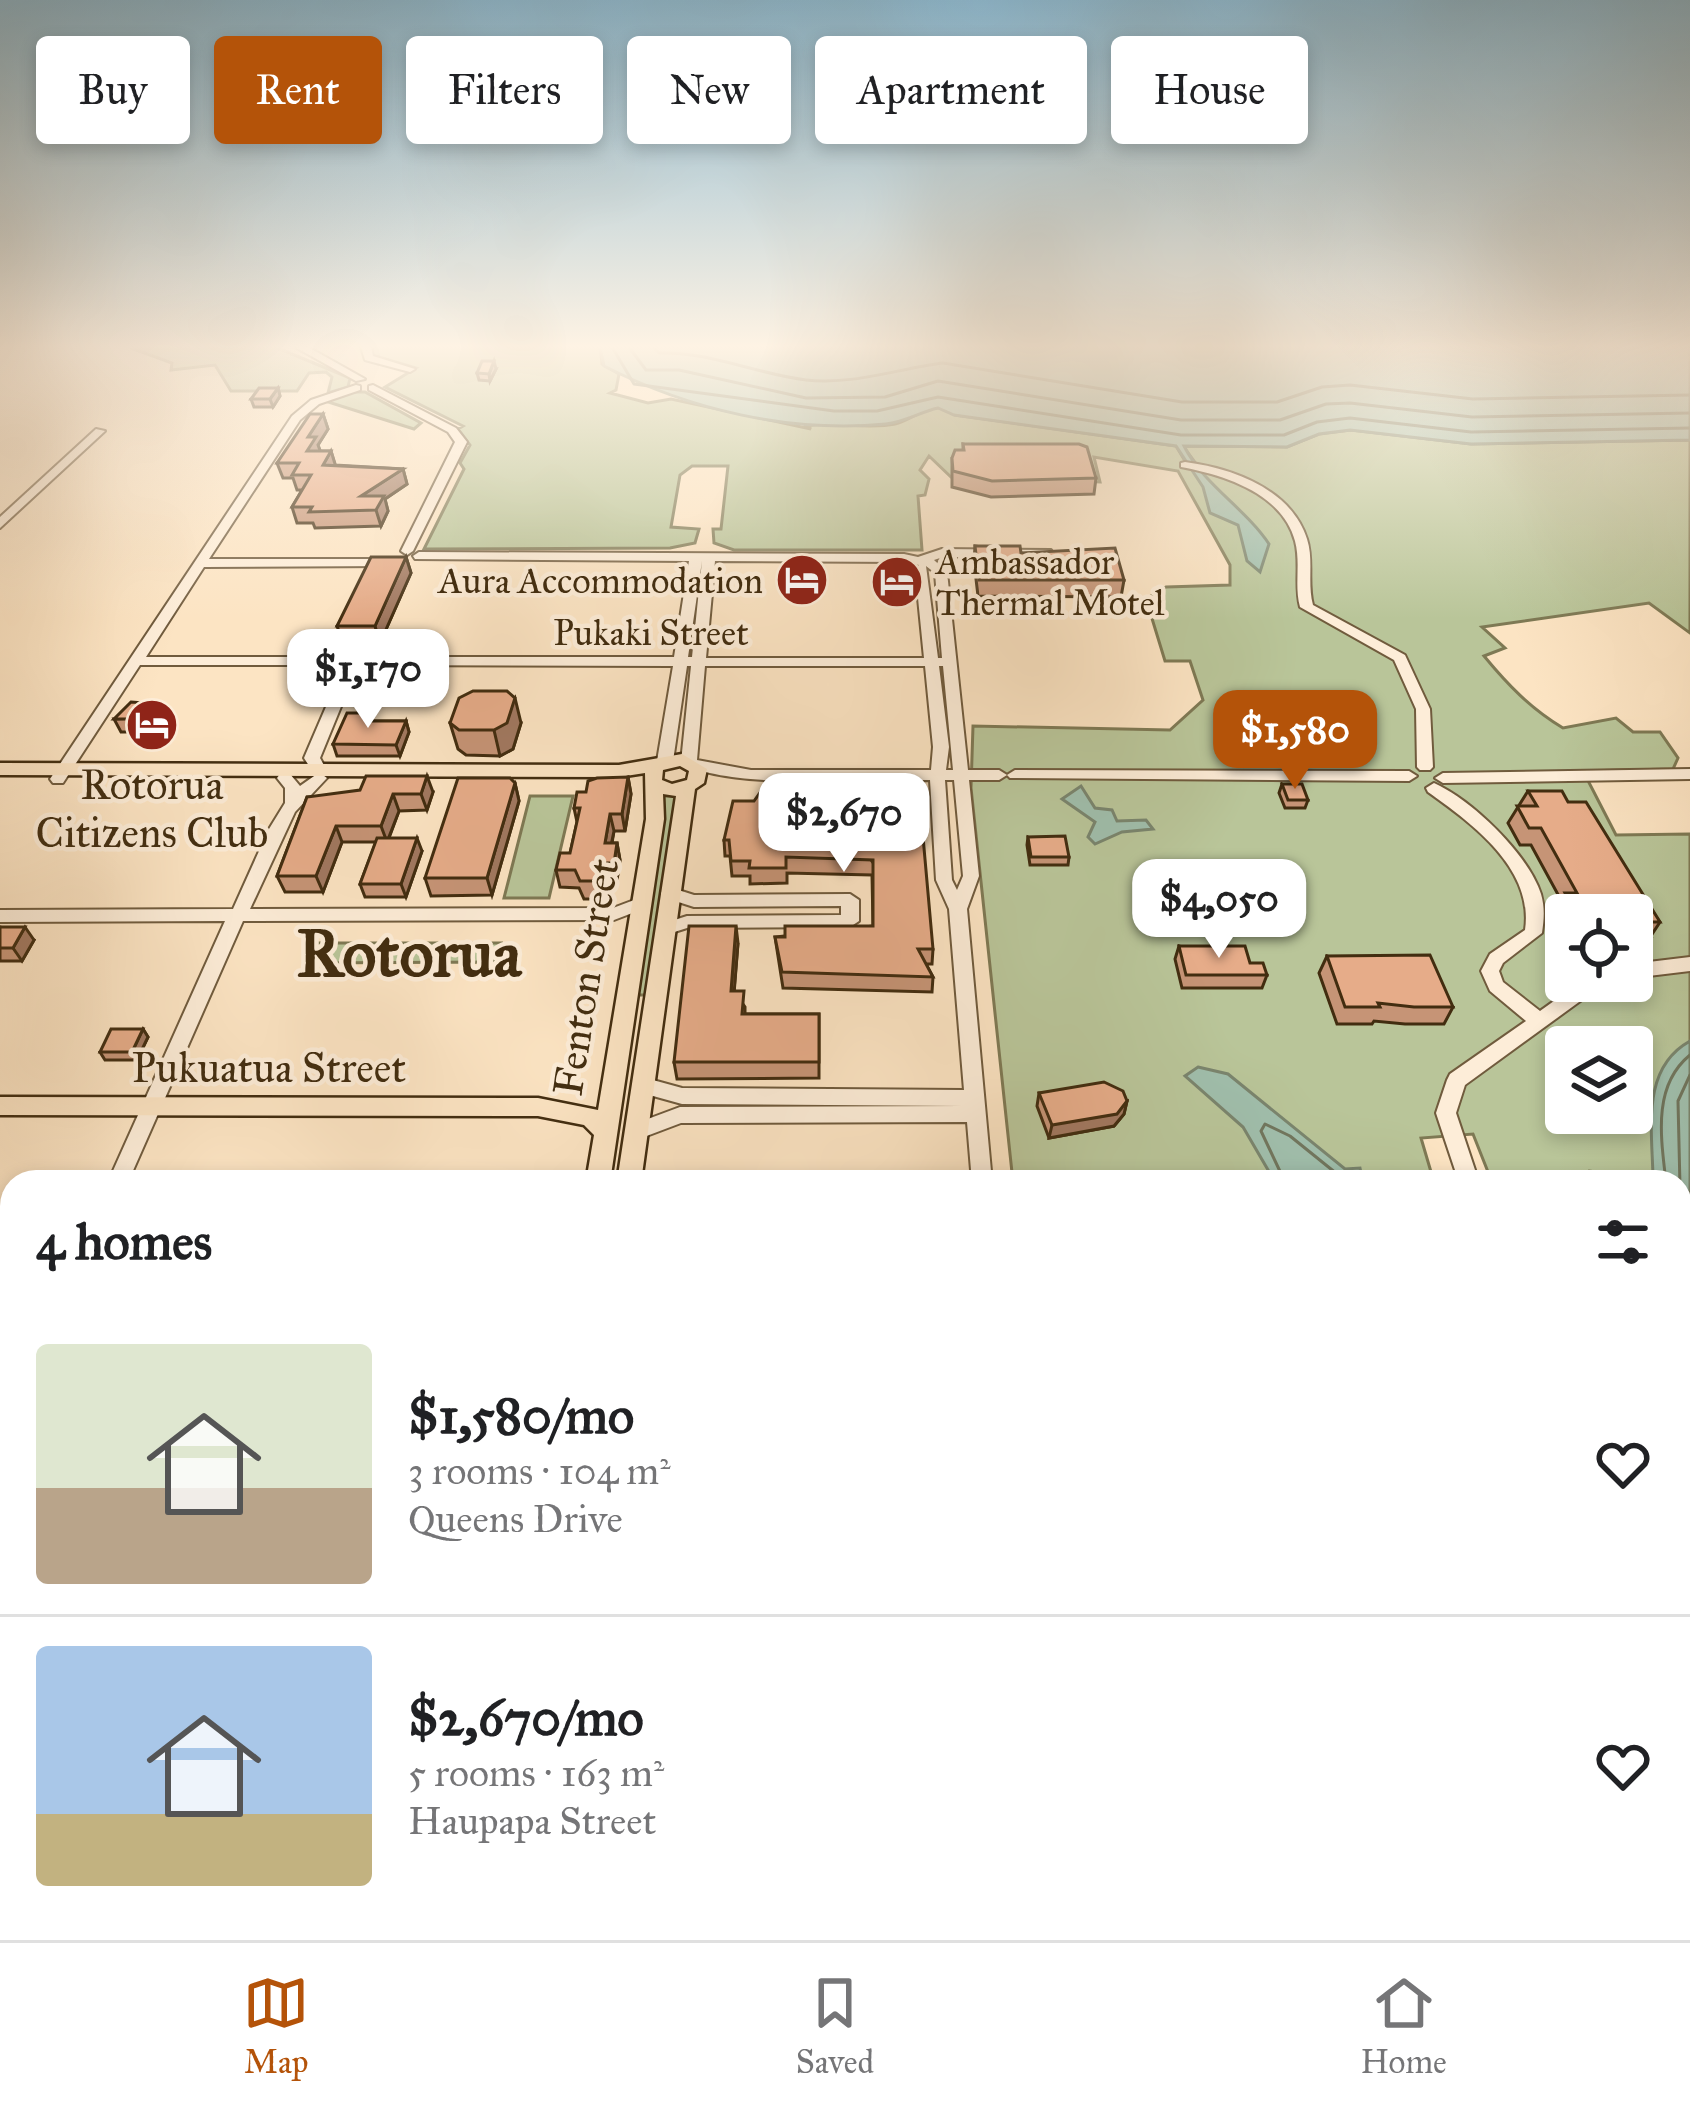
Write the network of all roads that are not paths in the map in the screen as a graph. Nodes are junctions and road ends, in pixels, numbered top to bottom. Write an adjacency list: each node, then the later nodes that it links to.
1 (93, 438): 5 (street)
2 (282, 438): 8 (street)
3 (458, 438): 7 (street)
4 (1193, 465): 18 (street)
5 (0, 524)
6 (1063, 555): 10 (street)
7 (414, 556): 8 (street); 9 (street)
8 (202, 559): 11 (street)
9 (702, 561): 10 (street); 13 (street, Fenton Street); 14 (street, Fenton Street)
10 (921, 564): 15 (street); 16 (street)
11 (138, 657): 12 (street, Pukaki Street); 23 (street)
12 (355, 657): 13 (street, Pukaki Street); 17 (street)
13 (681, 658): 14 (street, Pukaki Street); 24 (street, Fenton Street)
14 (699, 658): 15 (street, Pukaki Street); 22 (street, Fenton Street)
15 (932, 658): 16 (street, Pukaki Street); 25 (street)
16 (950, 658): 26 (street)
17 (316, 740): 20 (street); 21 (street)
18 (1425, 767): 28 (street); 30 (street)
19 (0, 769): 23 (main road)
20 (287, 773): 21 (main road); 23 (main road); 31 (street)
21 (318, 773): 24 (main road); 31 (street)
22 (692, 773): 24 (main road); 24 (main road); 25 (street); 32 (main road, Fenton Street)
23 (62, 774): 29 (main road)
24 (656, 774): 33 (main road, Fenton Street)
25 (938, 774): 26 (street); 34 (street)
26 (958, 774): 28 (street); 34 (street)
27 (1690, 774): 30 (street)
28 (1409, 776): 30 (street)
29 (0, 779)
30 (1439, 783): 42 (street)
31 (292, 801): 36 (street)
32 (669, 893): 37 (main road, Fenton Street); 37 (street)
33 (642, 903): 36 (street); 38 (main road, Fenton Street)
34 (958, 908): 45 (street)
35 (0, 916): 36 (street)
36 (236, 920): 38 (street); 44 (street)
37 (665, 929): 46 (main road, Fenton Street)
38 (636, 943): 46 (main road, Fenton Street)
39 (1690, 964): 40 (street)
40 (1653, 968)
41 (1562, 1002): 42 (street)
42 (1537, 1019): 51 (street)
43 (0, 1106): 44 (main road, Pukuatua Street)
44 (151, 1106): 46 (main road, Pukuatua Street); 47 (street)
45 (975, 1106): 46 (street, Pukuatua Street); 46 (street, Pukuatua Street); 50 (street)
46 (620, 1111): 48 (main road, Fenton Street); 49 (main road, Fenton Street)
47 (123, 1170)
48 (602, 1170)
49 (627, 1170)
50 (981, 1170)
51 (1465, 1170)

